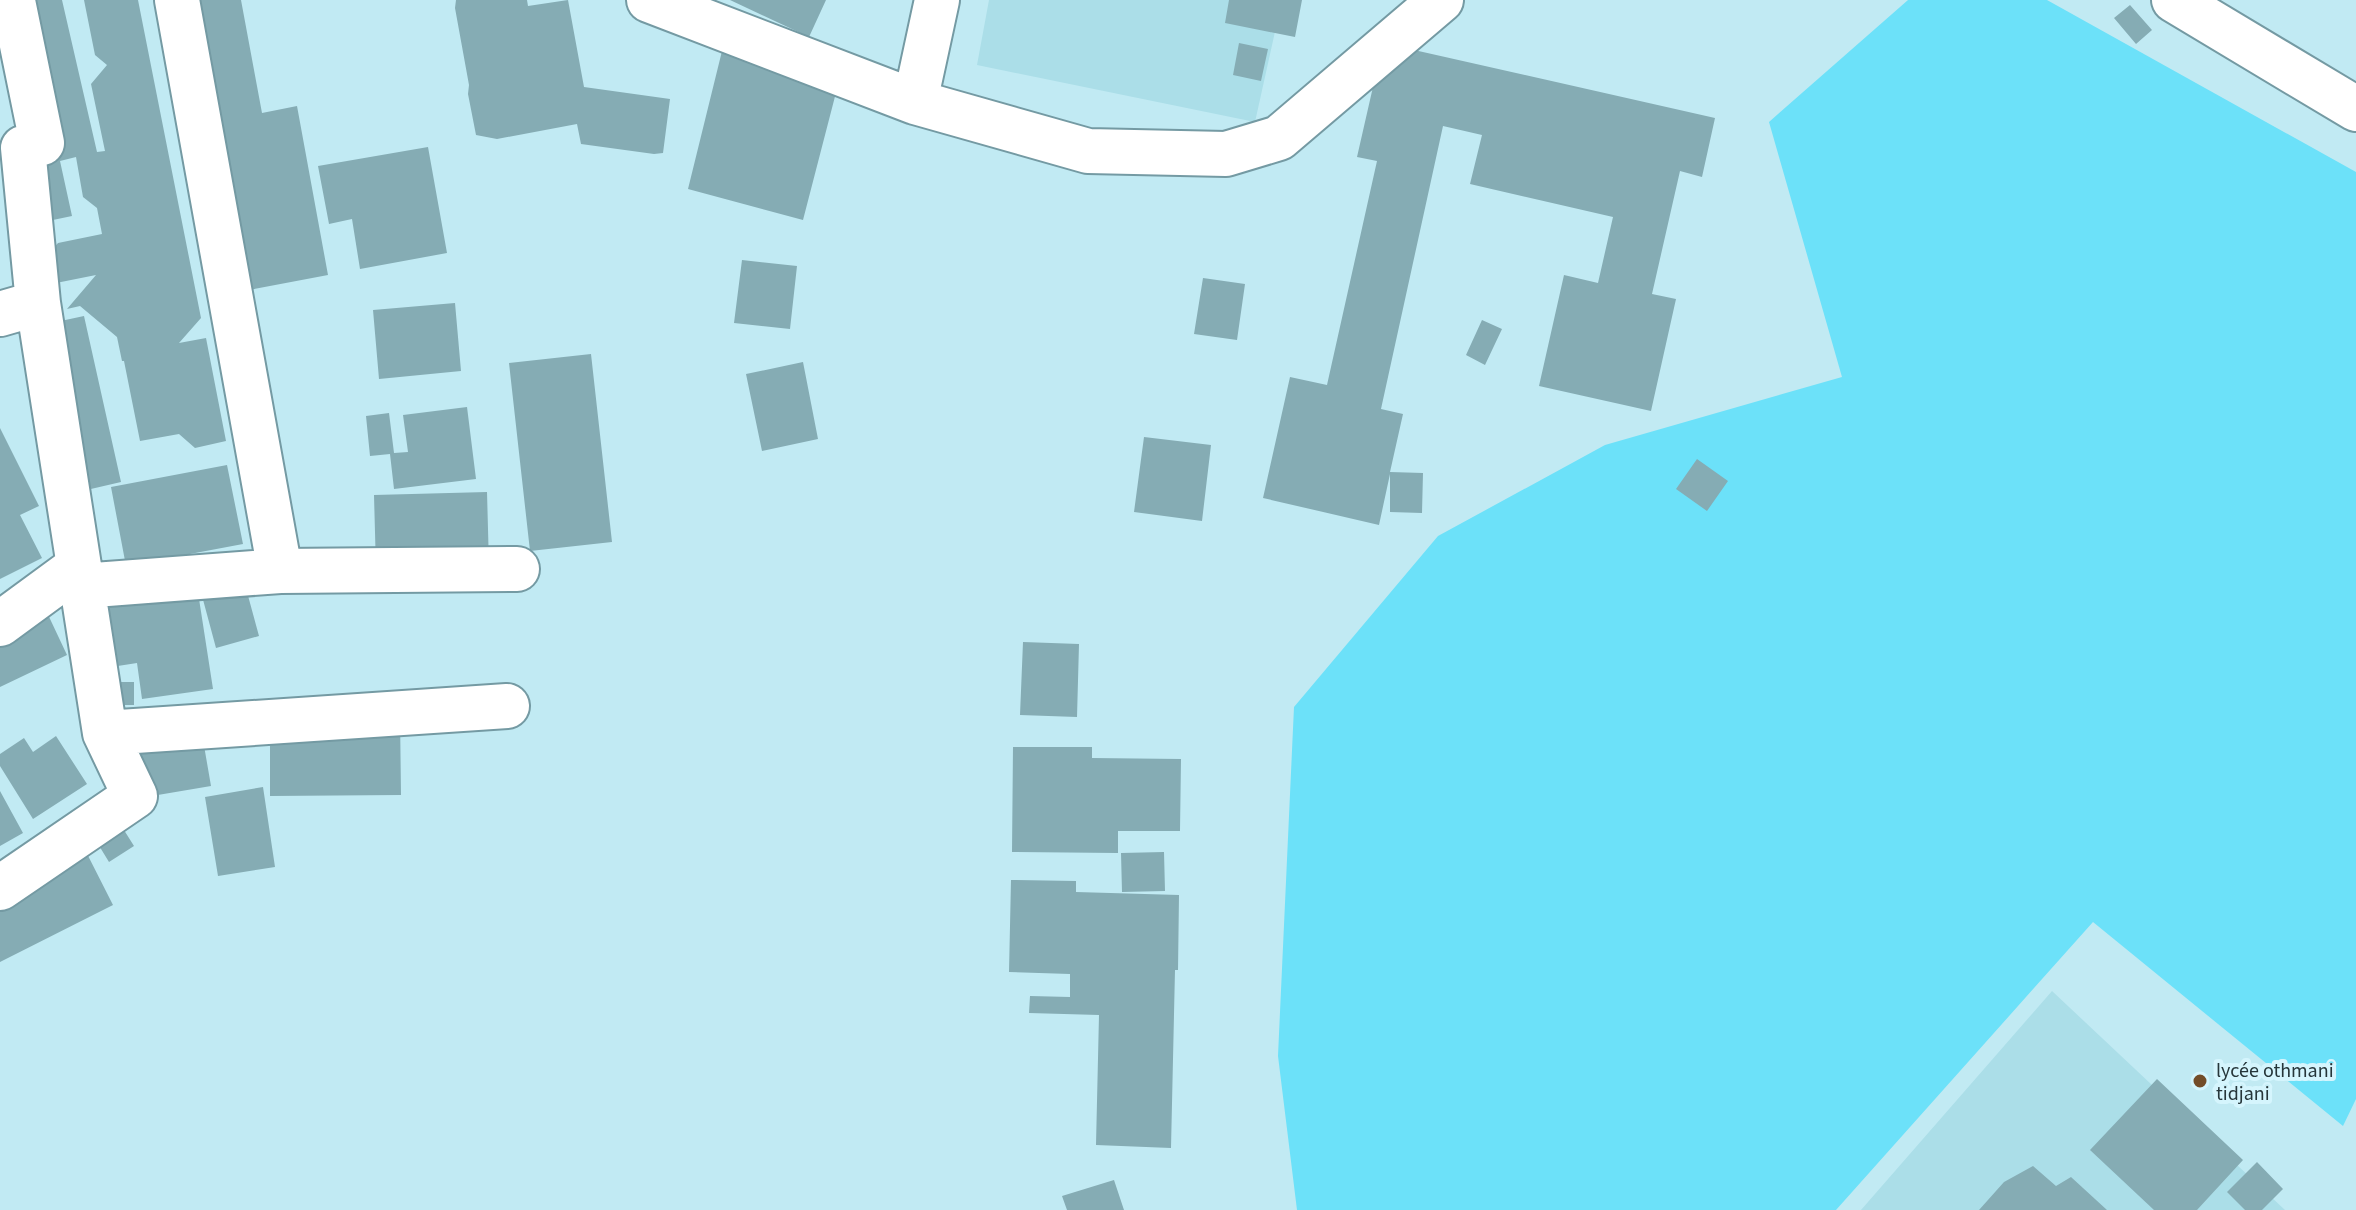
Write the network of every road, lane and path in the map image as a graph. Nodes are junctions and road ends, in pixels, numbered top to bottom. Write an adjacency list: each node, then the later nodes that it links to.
1 (13, 0): 7 (street); 10 (street)
2 (177, 0): 13 (street)
3 (649, 0): 8 (street)
4 (937, 0): 8 (street)
5 (1441, 0): 8 (street)
6 (2174, 0): 9 (street)
7 (0, 4)
8 (915, 102)
9 (2356, 109)
10 (12, 152): 11 (street)
11 (19, 309): 14 (street)
12 (517, 569): 13 (street)
13 (280, 571): 14 (street)
14 (80, 576): 15 (street); 17 (street)
15 (0, 624)
16 (507, 706): 17 (street)
17 (105, 733): 18 (street)
18 (0, 888)

